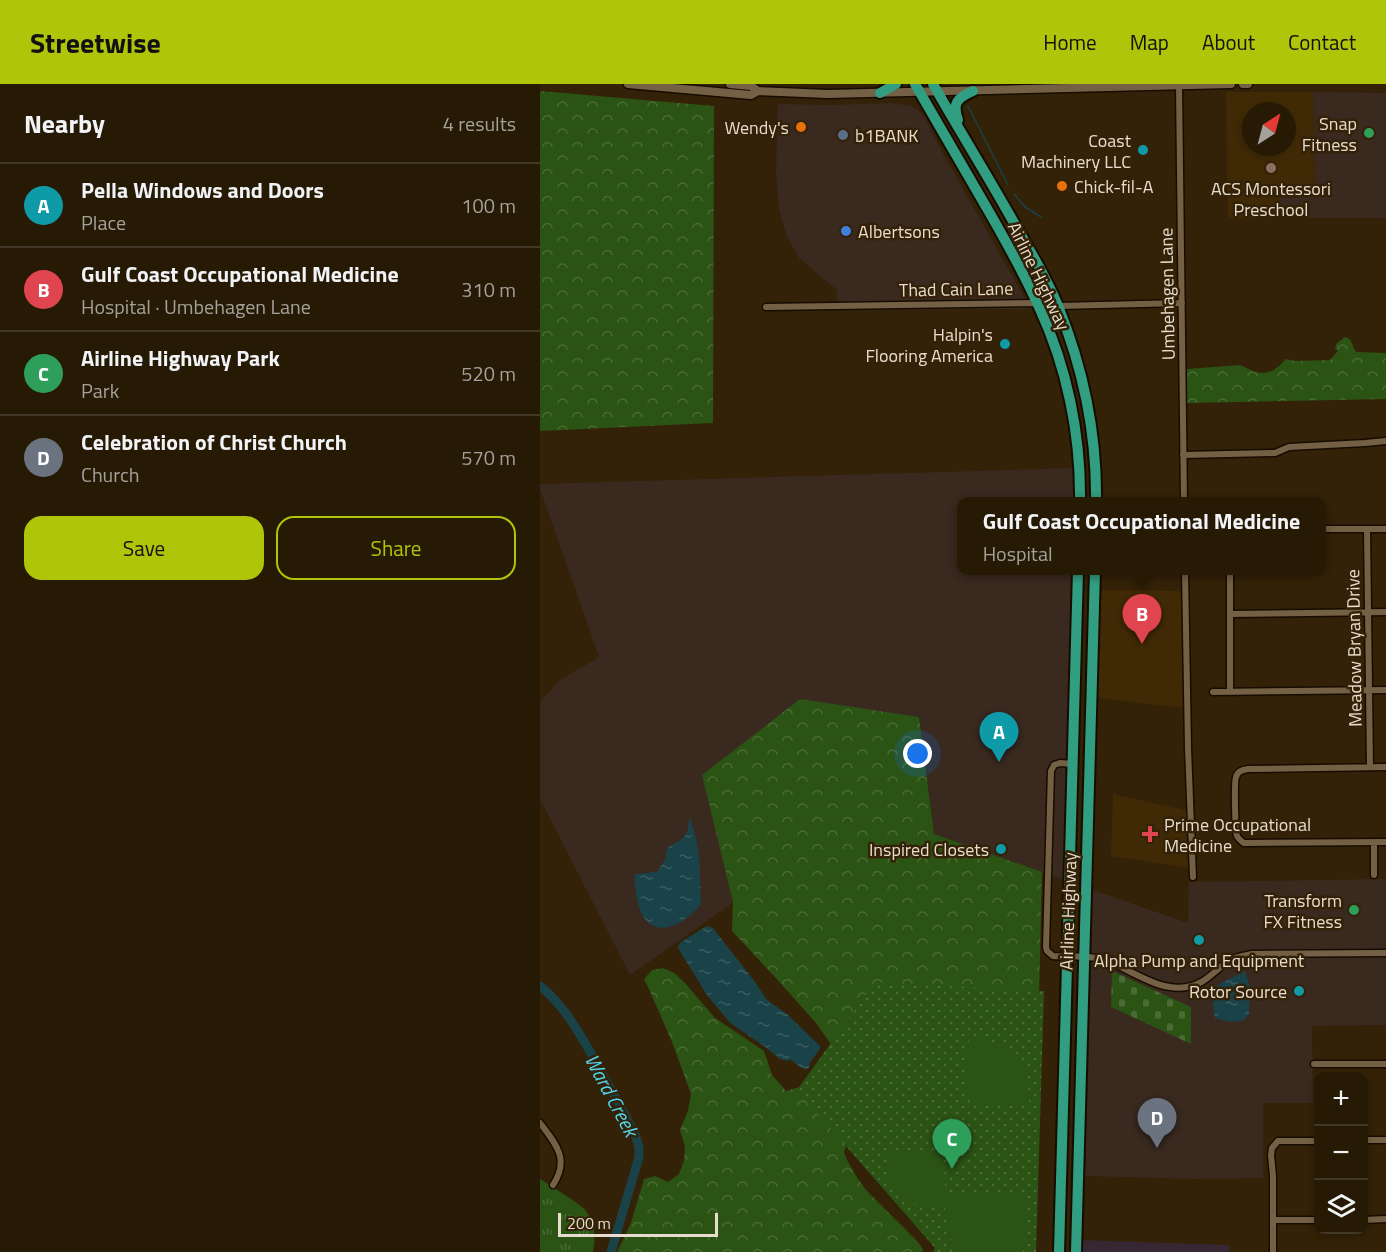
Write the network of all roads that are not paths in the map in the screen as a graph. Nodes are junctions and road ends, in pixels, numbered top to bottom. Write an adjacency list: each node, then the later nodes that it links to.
1 (628, 84): 9 (main road)
2 (730, 84): 9 (main road)
3 (896, 84): 10 (highway)
4 (1232, 84): 5 (main road)
5 (1179, 86): 8 (main road); 15 (street, Umbehagen Lane)
6 (917, 88): 7 (main road); 10 (main road); 12 (highway, Airline Highway)
7 (935, 88): 8 (main road); 11 (highway, Airline Highway)
8 (973, 90): 11 (highway)
9 (758, 91): 10 (main road)
10 (880, 93)
11 (965, 140): 13 (highway, Airline Highway)
12 (985, 206): 13 (highway); 14 (highway, Airline Highway)
13 (1047, 283): 17 (highway, Airline Highway)
14 (1038, 303): 16 (street, Thad Cain Lane); 17 (street, Thad Cain Lane); 21 (highway, Airline Highway)
15 (1182, 303): 17 (street, Thad Cain Lane); 20 (street, Umbehagen Lane)
16 (766, 306)
17 (1058, 306): 22 (highway, Airline Highway)
18 (1386, 434): 19 (street)
19 (1382, 441): 20 (street)
20 (1183, 455): 23 (street, Umbehagen Lane)
21 (1080, 497)
22 (1096, 497)
23 (1184, 497)
24 (1386, 528): 26 (street)
25 (1326, 529): 26 (street)
26 (1367, 529): 32 (street, Meadow Bryan Drive)
27 (1078, 575): 31 (highway, Airline Highway)
28 (1095, 575): 39 (highway, Airline Highway)
29 (1185, 575): 46 (street)
30 (1230, 575): 34 (street)
31 (1077, 601): 39 (highway); 40 (highway, Airline Highway)
32 (1368, 612): 33 (street); 34 (street); 35 (street, Meadow Bryan Drive)
33 (1386, 612)
34 (1230, 614): 38 (street)
35 (1369, 690): 36 (street); 38 (street); 41 (street, Meadow Bryan Drive)
36 (1386, 690)
37 (1213, 692): 38 (street)
38 (1230, 692)
39 (1090, 721): 49 (highway, Airline Highway)
40 (1073, 764): 48 (highway, Airline Highway); 48 (street)
41 (1370, 767): 42 (street); 43 (street)
42 (1386, 767)
43 (1374, 842): 44 (street); 45 (street)
44 (1386, 842)
45 (1374, 875)
46 (1192, 877)
47 (1386, 952): 49 (street)
48 (1068, 957): 49 (street); 56 (highway, Airline Highway)
49 (1084, 958): 57 (highway, Airline Highway)
50 (1314, 1064): 51 (street)
51 (1386, 1064)
52 (540, 1123): 58 (street)
53 (1368, 1140): 54 (street)
54 (1386, 1140)
55 (1314, 1141): 59 (street)
56 (1061, 1176): 57 (highway); 63 (highway, Airline Highway)
57 (1077, 1177): 64 (highway, Airline Highway)
58 (553, 1185)
59 (1272, 1220): 60 (street); 65 (street)
60 (1314, 1220)
61 (1368, 1220): 62 (street)
62 (1386, 1220)
63 (1059, 1252)
64 (1076, 1252)
65 (1273, 1252)

